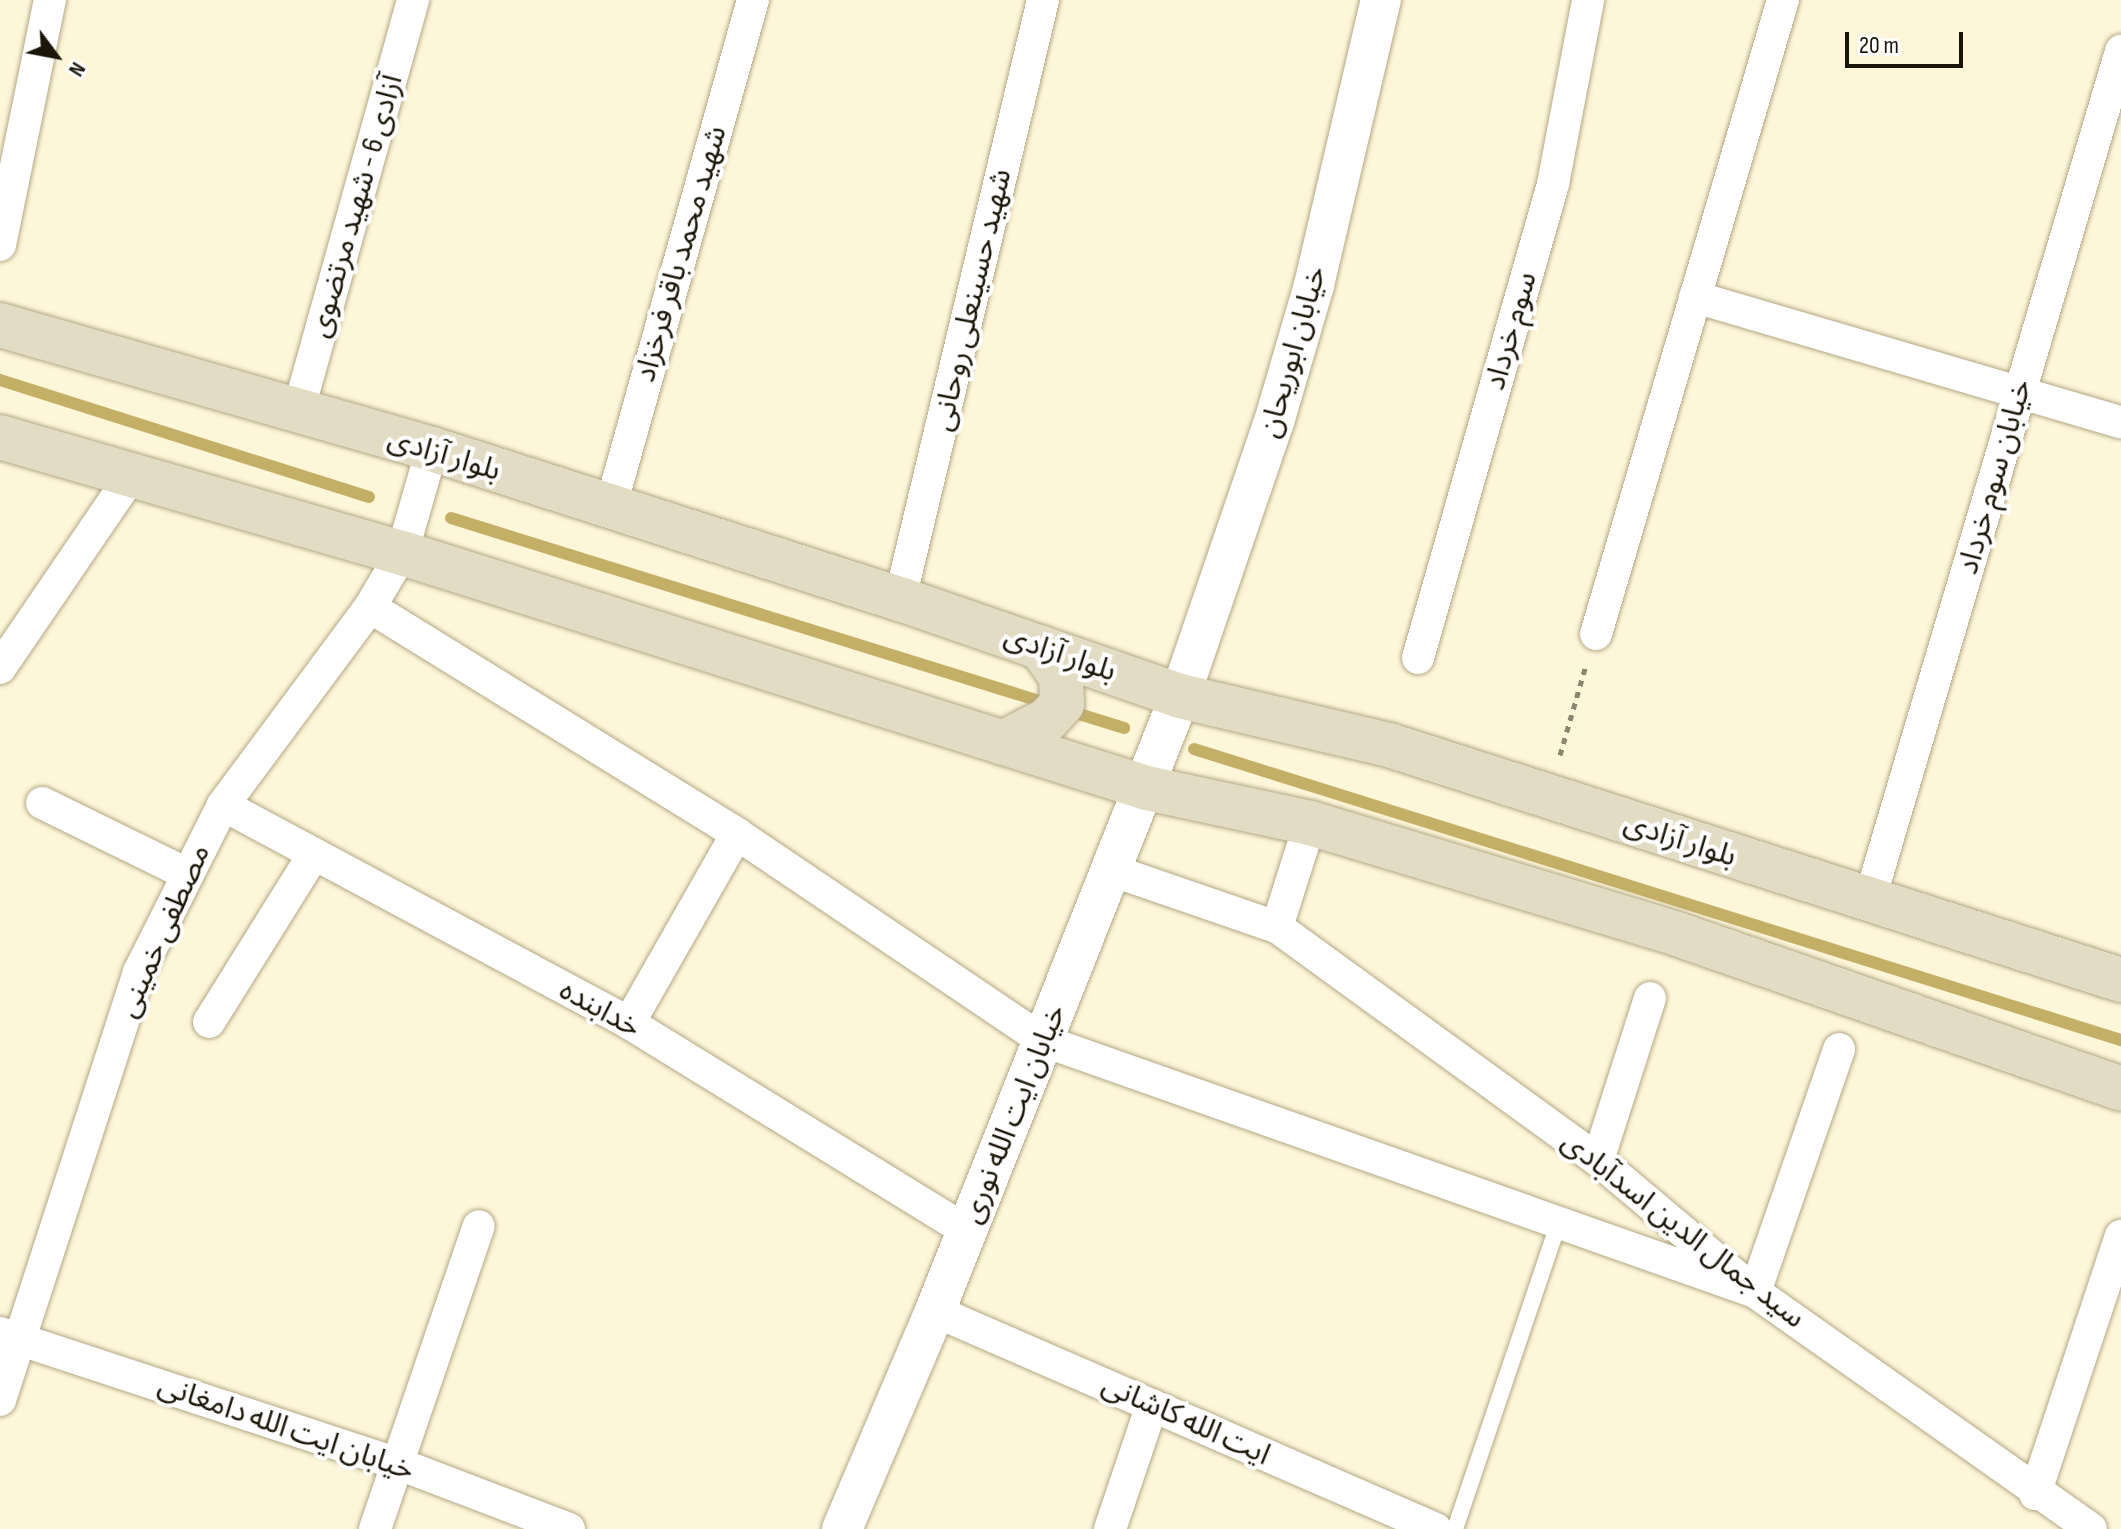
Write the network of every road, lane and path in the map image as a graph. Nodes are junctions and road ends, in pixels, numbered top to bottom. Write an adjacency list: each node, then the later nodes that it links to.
1 (50, 0): 9 (street)
2 (413, 0): 13 (street, آزادی 6 - شهید مرتضوی)
3 (753, 0): 18 (street, شهید محمد باقر فرخزاد)
4 (1043, 0): 20 (street, شهید حسینعلی روحانی)
5 (1381, 0): 26 (street, خیابان ابوریحان)
6 (1588, 0): 24 (street, سوم خرداد)
7 (1783, 0): 10 (street)
8 (2121, 51): 12 (street, خیابان سوم خرداد)
9 (0, 245)
10 (1695, 297): 12 (street); 22 (street)
11 (0, 325): 13 (main road, بلوار آزادی)
12 (2020, 392): 14 (street); 37 (street, خیابان سوم خرداد)
13 (298, 412): 16 (main road, بلوار آزادی)
14 (2121, 422)
15 (0, 437): 17 (main road)
16 (432, 449): 18 (main road, بلوار آزادی); 19 (street, مصطفی خمینی)
17 (133, 473): 19 (main road); 25 (street)
18 (610, 509): 20 (main road, بلوار آزادی)
19 (402, 553): 21 (street, مصطفی خمینی); 27 (main road)
20 (900, 599): 23 (main road, بلوار آزادی)
21 (370, 607): 31 (street, مصطفی خمینی); 33 (street)
22 (1596, 634): 29 (path)
23 (1040, 647): 26 (main road, بلوار آزادی); 27 (main road)
24 (1418, 658)
25 (0, 668)
26 (1180, 696): 28 (street, خیابان ایت الله نوری); 29 (main road, بلوار آزادی)
27 (1003, 743): 28 (main road)
28 (1147, 788): 32 (main road); 35 (street, خیابان ایت الله نوری)
29 (1548, 796): 37 (main road, بلوار آزادی)
30 (42, 803): 36 (street)
31 (223, 805): 34 (street, خدابنده); 36 (street, مصطفی خمینی)
32 (1310, 823): 38 (street); 45 (main road)
33 (737, 834): 42 (street); 43 (street)
34 (314, 854): 41 (street); 42 (street, خدابنده)
35 (1111, 870): 38 (street, سید جمال الدین اسدآبادی); 43 (street, خیابان ایت الله نوری)
36 (185, 873): 53 (street, مصطفی خمینی)
37 (1869, 902): 39 (main road, بلوار آزادی)
38 (1277, 927): 46 (street, سید جمال الدین اسدآبادی)
39 (2121, 980)
40 (1650, 998): 46 (street)
41 (209, 1022)
42 (629, 1023): 49 (street, خدابنده)
43 (1044, 1041): 47 (street); 49 (street, خیابان ایت الله نوری)
44 (1839, 1049): 51 (street)
45 (2121, 1089)
46 (1598, 1160): 51 (street, سید جمال الدین اسدآبادی)
47 (1558, 1224): 51 (street); 63 (lane)
48 (479, 1226): 56 (street)
49 (967, 1231): 52 (street, خیابان ایت الله نوری)
50 (2121, 1236): 57 (street)
51 (1755, 1292): 57 (street, سید جمال الدین اسدآبادی)
52 (935, 1311): 55 (street, ایت الله کاشانی); 60 (street, خیابان ایت الله نوری)
53 (11, 1337): 54 (street, مصطفی خمینی); 56 (street, خیابان ایت الله دامغانی)
54 (0, 1400)
55 (1152, 1405): 61 (street); 62 (street, ایت الله کاشانی)
56 (399, 1464): 58 (street); 59 (street, خیابان ایت الله دامغانی)
57 (2035, 1494): 64 (street, سید جمال الدین اسدآبادی)
58 (375, 1529)
59 (569, 1529)
60 (842, 1529)
61 (1110, 1529)
62 (1436, 1529)
63 (1455, 1529)
64 (2091, 1529)

